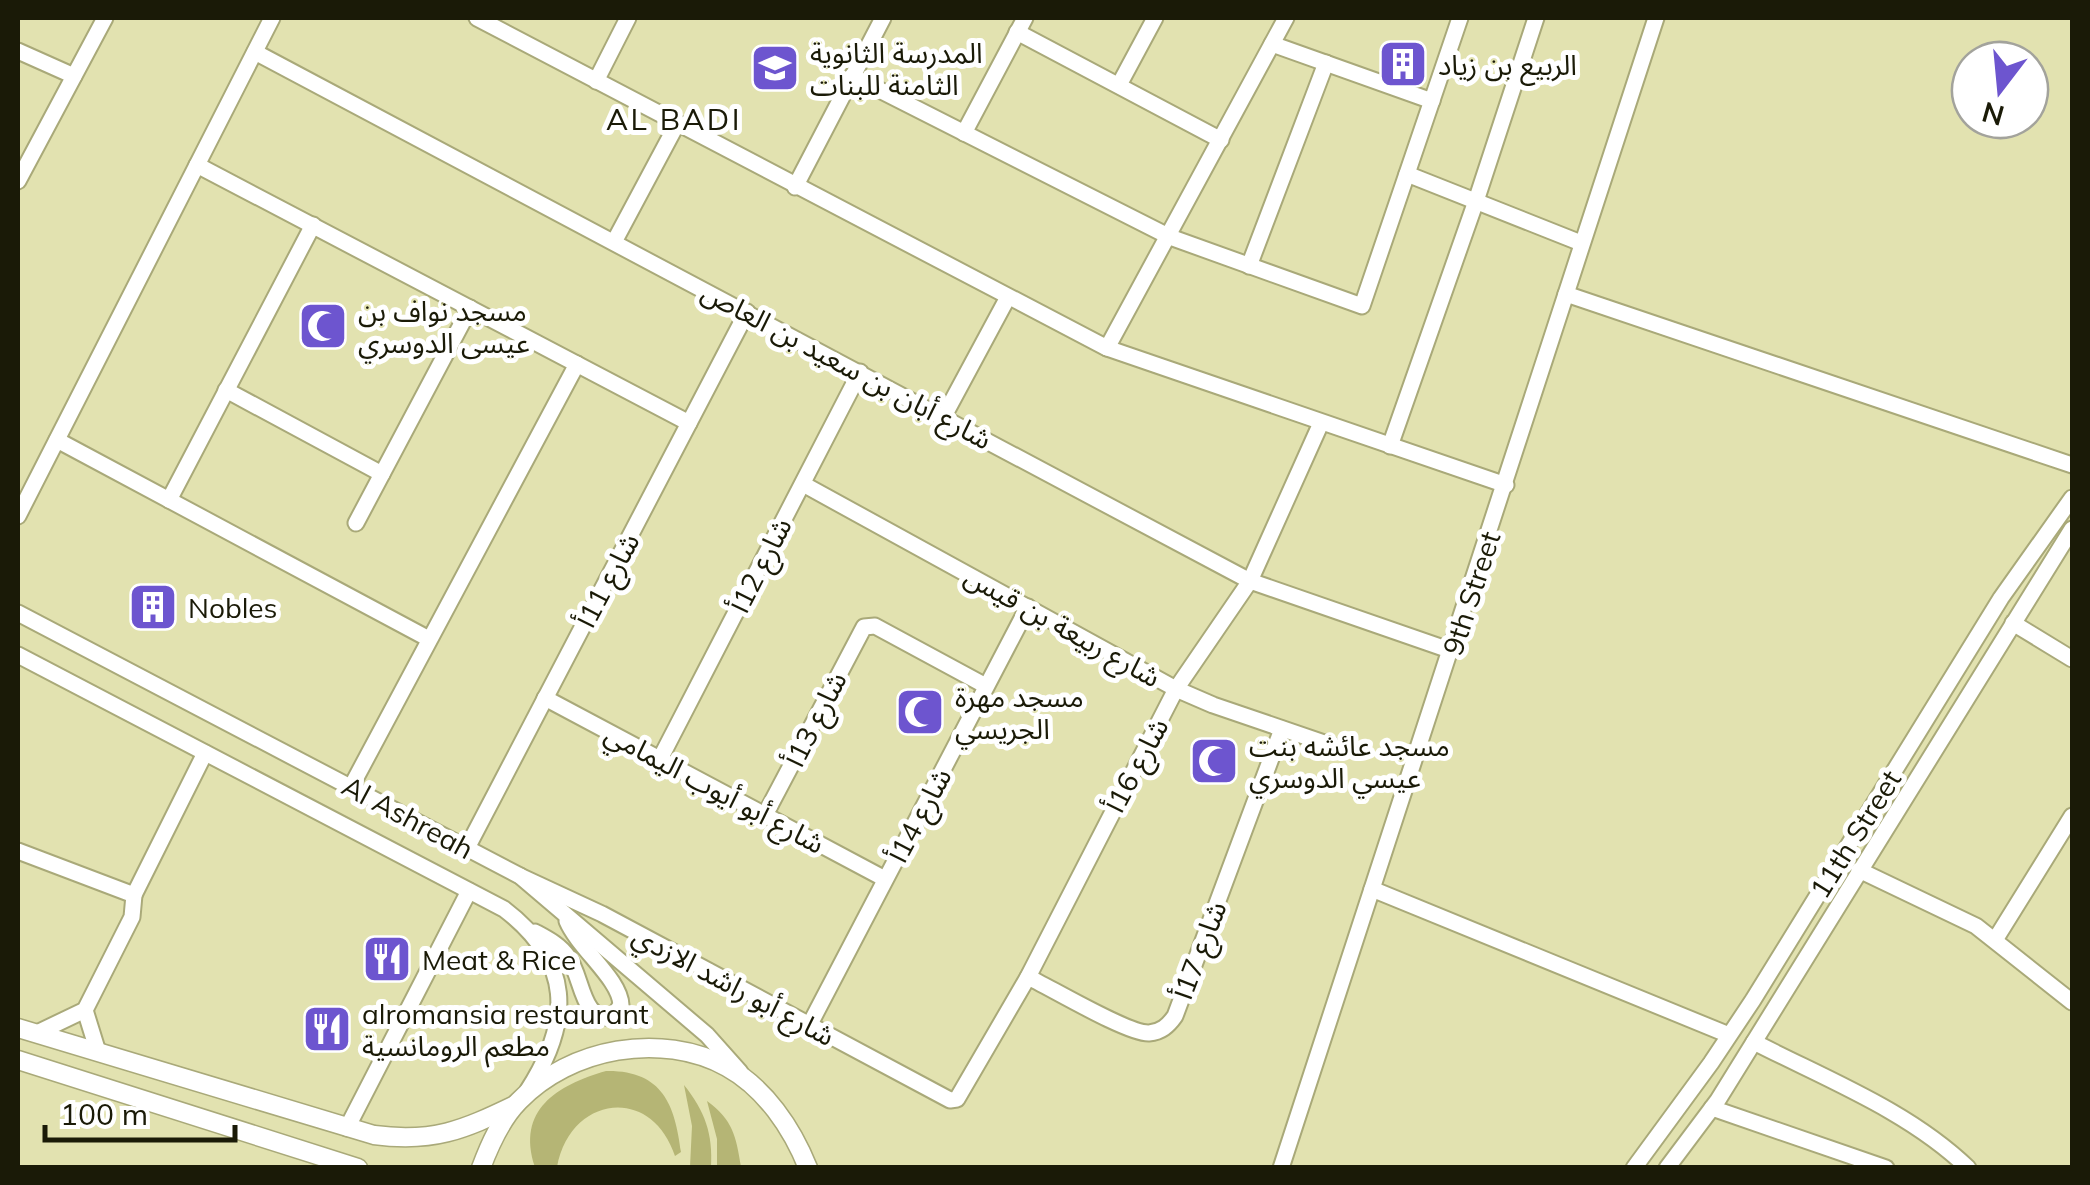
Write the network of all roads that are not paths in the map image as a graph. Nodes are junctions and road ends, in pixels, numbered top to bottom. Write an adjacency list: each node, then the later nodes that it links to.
1 (105, 18): 16 (street)
2 (272, 18): 14 (street)
3 (477, 18): 18 (street)
4 (628, 18): 18 (street)
5 (883, 18): 17 (street)
6 (1156, 18): 19 (street)
7 (1286, 18): 12 (street)
8 (1460, 18): 20 (street)
9 (1536, 18): 28 (street)
10 (1656, 18): 32 (street, 9th Street)
11 (1021, 25): 19 (street); 22 (street)
12 (1272, 44): 15 (street); 23 (street)
13 (18, 50): 16 (street)
14 (255, 52): 24 (street); 31 (street, شارع أبان بن سعيد بن العاص)
15 (1326, 62): 20 (street); 33 (street)
16 (74, 76): 26 (street)
17 (852, 76): 22 (street); 27 (street)
18 (596, 81): 21 (street)
19 (1119, 86): 23 (street)
20 (1432, 100): 25 (street)
21 (677, 124): 27 (street); 31 (street)
22 (964, 132): 30 (street)
23 (1221, 140): 30 (street)
24 (198, 165): 29 (street); 45 (street)
25 (1407, 174): 28 (street); 33 (street)
26 (18, 181)
27 (795, 187): 35 (street)
28 (1476, 201): 32 (street); 46 (street)
29 (313, 226): 36 (street); 41 (street)
30 (1170, 237): 33 (street); 38 (street)
31 (614, 242): 37 (street, شارع أبان بن سعيد بن العاص)
32 (1580, 244): 34 (street, 9th Street)
33 (1249, 266)
34 (1566, 294): 47 (street); 50 (street, 9th Street)
35 (1008, 297): 38 (street); 42 (street)
36 (470, 308): 39 (street); 48 (street)
37 (747, 312): 40 (street, شارع أبان بن سعيد بن العاص); 43 (street, شارع 11أ)
38 (1108, 348): 44 (street)
39 (576, 364): 43 (street); 60 (street)
40 (860, 372): 42 (street, شارع أبان بن سعيد بن العاص); 49 (street, شارع 12أ)
41 (226, 390): 48 (street); 52 (street)
42 (944, 416): 56 (street, شارع أبان بن سعيد بن العاص)
43 (689, 423): 66 (street, شارع 11أ)
44 (1321, 423): 46 (street); 56 (street, شارع 16أ)
45 (57, 440): 52 (street); 53 (street)
46 (1390, 446): 50 (street)
47 (2072, 465)
48 (382, 474): 54 (street)
49 (803, 484): 57 (street, شارع ربيعة بن قيس); 70 (street, شارع 12أ)
50 (1506, 485): 61 (street, 9th Street)
51 (2072, 498): 91 (street, 11th Street)
52 (169, 500): 60 (street)
53 (18, 516)
54 (356, 523)
55 (2072, 529): 59 (street, 11th Street)
56 (1250, 581): 61 (street, شارع أبان بن سعيد بن العاص); 65 (street, شارع 16أ)
57 (1028, 607): 64 (street, شارع 14أ); 65 (street, شارع ربيعة بن قيس)
58 (18, 613): 71 (street, Al Ashreah)
59 (2013, 623): 63 (street); 76 (street, 11th Street)
60 (430, 639): 71 (street)
61 (1452, 652): 79 (street, 9th Street)
62 (18, 655): 69 (street, Al Ashreah)
63 (2072, 659)
64 (986, 686): 72 (street, شارع 13أ); 78 (street, شارع 14أ)
65 (1176, 688): 67 (street, شارع ربيعة بن قيس); 85 (street, شارع 16أ)
66 (546, 698): 70 (street, شارع أبو أيوب اليمامي); 74 (street, شارع 11أ)
67 (1282, 729): 68 (street, شارع ربيعة بن قيس); 85 (street, شارع 17أ)
68 (1333, 746)
69 (204, 753): 80 (street, Al Ashreah); 81 (street)
70 (660, 759): 72 (street, شارع أبو أيوب اليمامي)
71 (350, 787): 74 (street, Al Ashreah)
72 (765, 815): 78 (street, شارع أبو أيوب اليمامي)
73 (2072, 816): 84 (street)
74 (467, 848): 77 (street, Al Ashreah)
75 (18, 851): 81 (street)
76 (1859, 870): 84 (street); 92 (street, 11th Street)
77 (520, 876): 82 (street, Al Ashreah); 88 (street, شارع أبو راشد الازدي)
78 (885, 879): 88 (street, شارع 14أ)
79 (1372, 889): 91 (street); 105 (street, 9th Street)
80 (468, 891): 83 (street, Al Ashreah); 99 (street)
81 (134, 896): 87 (street)
82 (564, 914): 83 (street, Al Ashreah); 95 (street, Al Ashreah)
83 (532, 930): 97 (street)
84 (1994, 940): 86 (street)
85 (1028, 976): 96 (street, شارع 16أ)
86 (2072, 1002)
87 (85, 1010): 90 (street); 93 (street)
88 (810, 1024): 96 (street, شارع أبو راشد الازدي)
89 (18, 1028): 90 (main road)
90 (37, 1033): 93 (main road)
91 (1729, 1034): 106 (street, 11th Street)
92 (1754, 1042): 98 (street, 11th Street); 109 (street)
93 (98, 1052): 99 (main road)
94 (18, 1060): 100 (main road)
95 (752, 1086): 97 (main road); 101 (main road)
96 (946, 1098)
97 (519, 1100): 99 (main road); 104 (main road)
98 (1712, 1108): 107 (street, 11th Street); 108 (street)
99 (348, 1128)
100 (284, 1145): 102 (main road); 103 (main road)
101 (808, 1167)
102 (318, 1168)
103 (358, 1168)
104 (480, 1168)
105 (1282, 1168)
106 (1634, 1168)
107 (1667, 1168)
108 (1886, 1168)
109 (1968, 1168)

